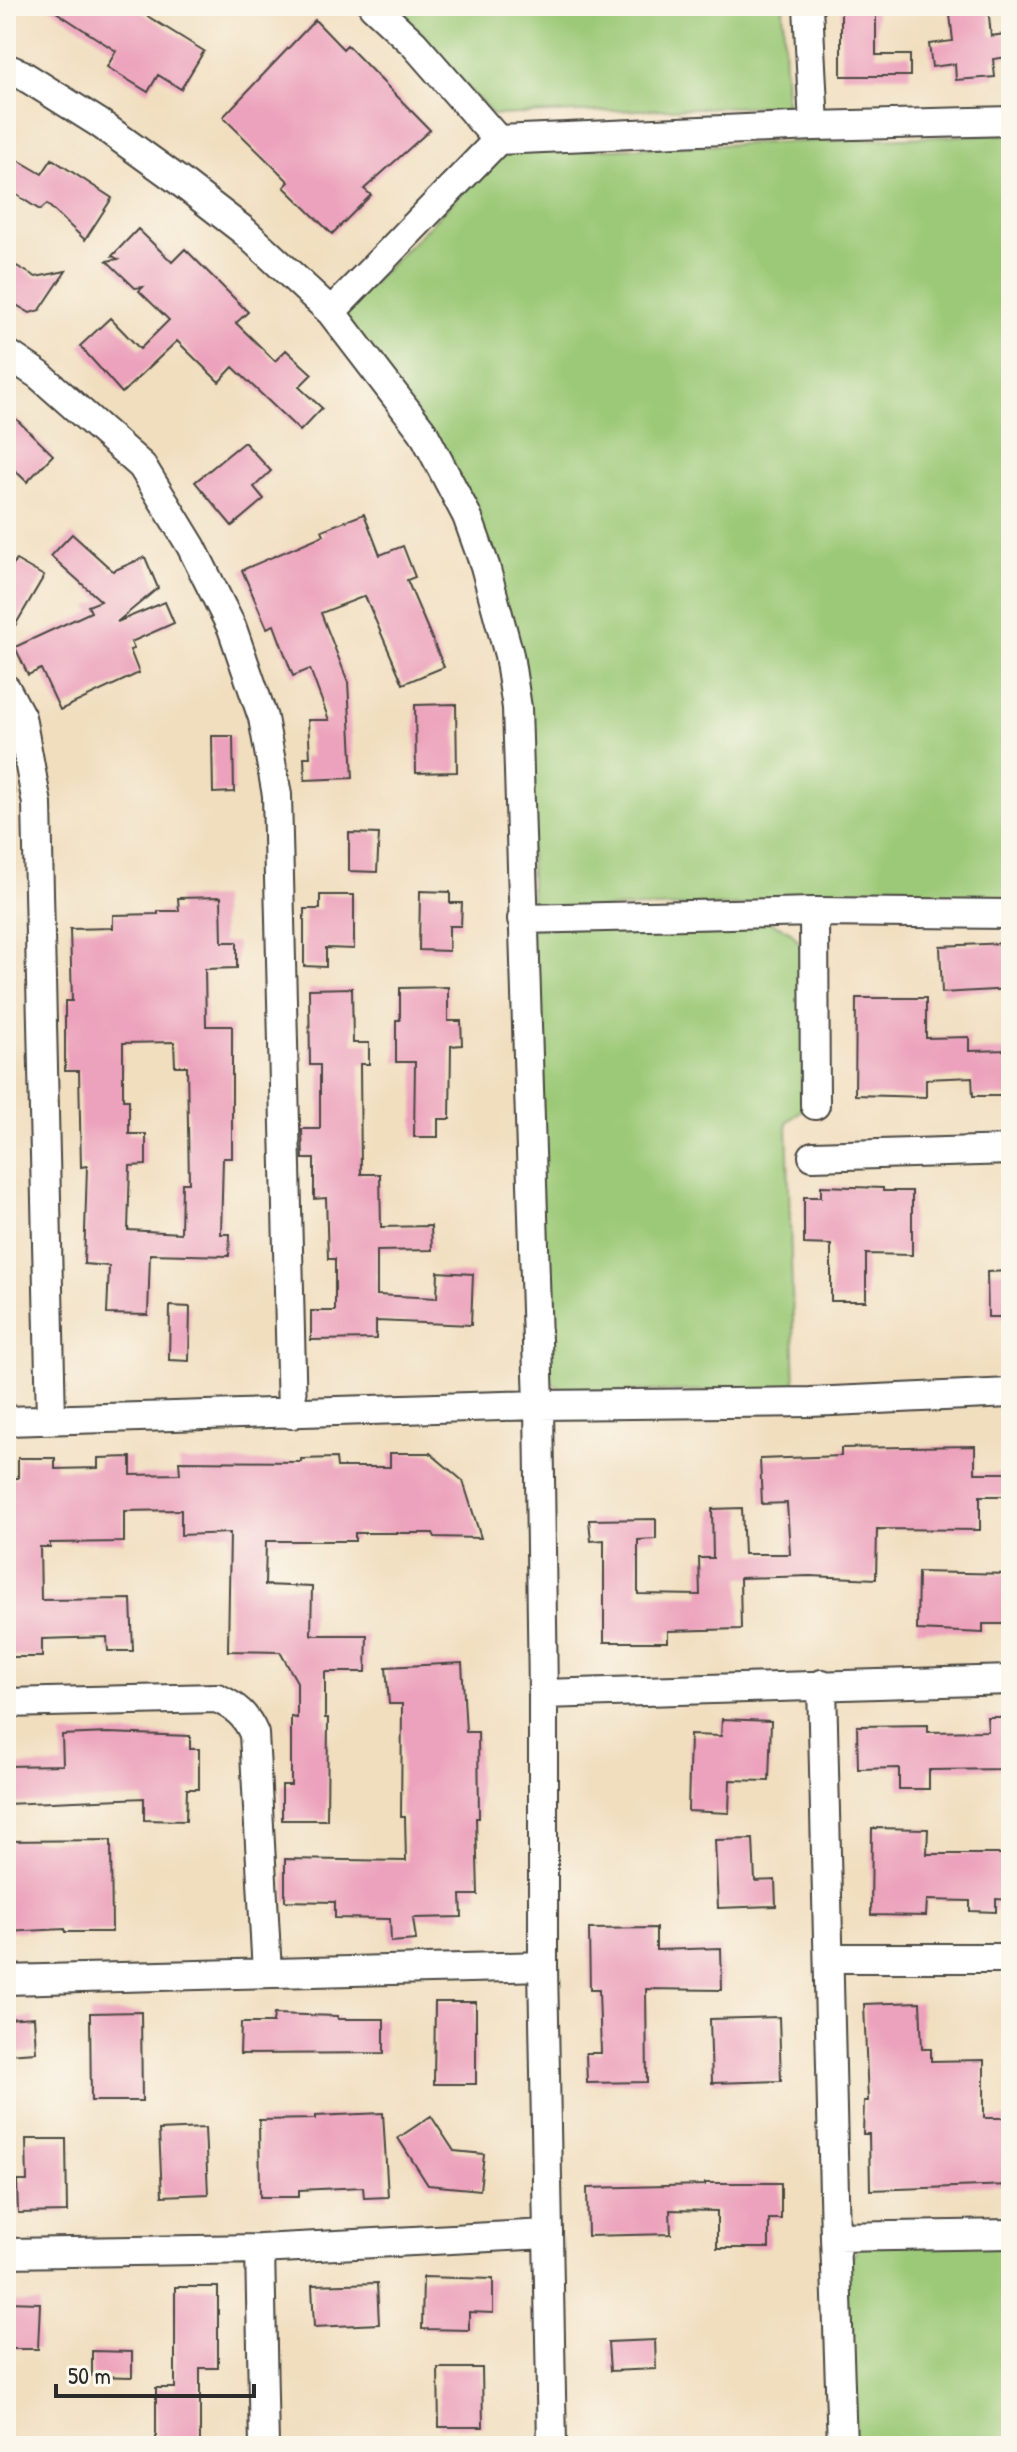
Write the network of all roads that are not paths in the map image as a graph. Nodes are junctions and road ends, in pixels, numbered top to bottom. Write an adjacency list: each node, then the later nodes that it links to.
1 (373, 6): 6 (street)
2 (808, 6): 5 (street)
3 (6, 68): 7 (street)
4 (1011, 121): 5 (street)
5 (814, 126): 6 (street)
6 (498, 140): 7 (street)
7 (331, 312): 12 (street)
8 (6, 353): 18 (street)
9 (6, 689): 19 (street)
10 (814, 912): 11 (street); 12 (street); 13 (street)
11 (1011, 914)
12 (522, 919): 17 (street)
13 (815, 1105)
14 (1011, 1150): 15 (street)
15 (813, 1156)
16 (1011, 1393): 17 (street)
17 (539, 1405): 18 (street); 23 (street)
18 (292, 1414): 19 (street)
19 (51, 1419): 20 (street)
20 (6, 1421)
21 (1011, 1680): 22 (street)
22 (822, 1684): 23 (street); 25 (street)
23 (543, 1694): 27 (street)
24 (6, 1703): 28 (street)
25 (829, 1958): 26 (street); 32 (street)
26 (1011, 1958)
27 (543, 1966): 28 (street); 30 (street)
28 (267, 1973): 29 (street)
29 (6, 1980)
30 (547, 2234): 33 (street); 36 (street)
31 (1011, 2234): 32 (street)
32 (835, 2237): 37 (street)
33 (260, 2249): 34 (street); 35 (street)
34 (6, 2253)
35 (264, 2446)
36 (552, 2446)
37 (842, 2446)

